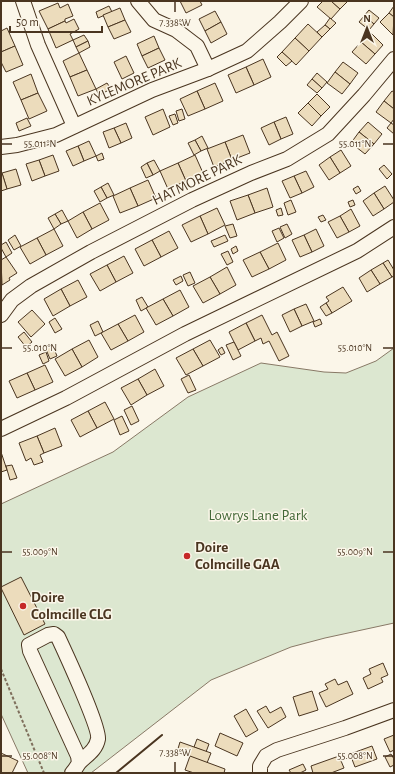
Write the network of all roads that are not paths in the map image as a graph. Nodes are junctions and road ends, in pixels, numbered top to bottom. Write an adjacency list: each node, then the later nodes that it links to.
1 (23, 1): 6 (street, KYLEMORE PARK)
2 (301, 1): 5 (street, KYLEMORE PARK)
3 (141, 2): 5 (street, KYLEMORE PARK)
4 (394, 59): 9 (street, HATMORE PARK)
5 (208, 69): 6 (street, KYLEMORE PARK)
6 (74, 126): 7 (street, KYLEMORE PARK)
7 (1, 147)
8 (394, 227): 10 (street)
9 (1, 315)
10 (2, 426)
11 (394, 710): 13 (street)
12 (76, 768): 12 (street)
13 (260, 773)

